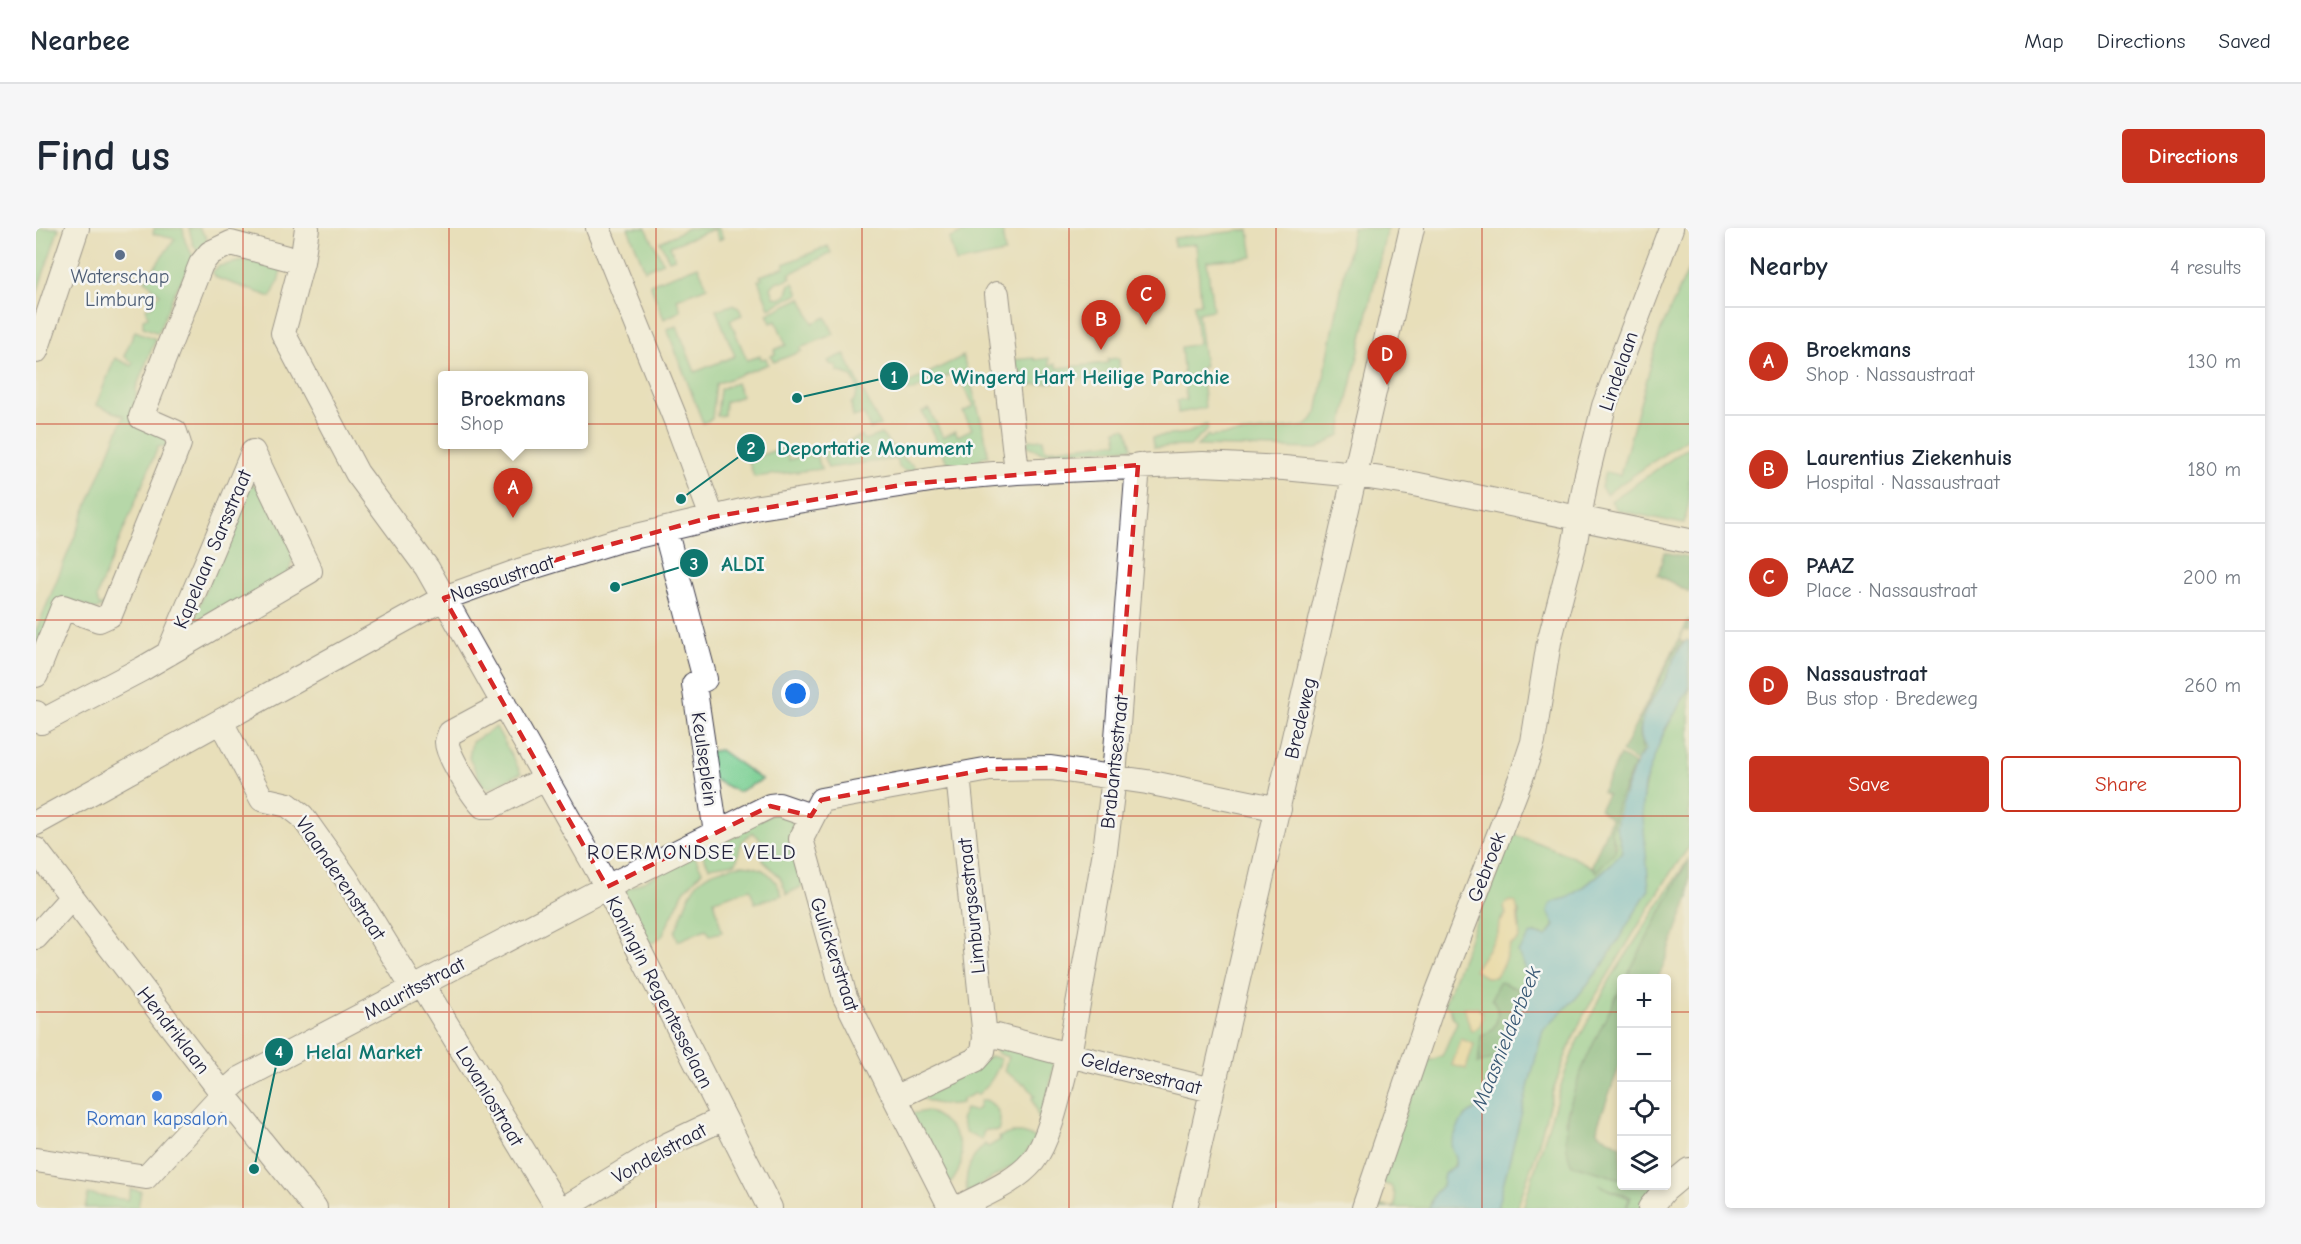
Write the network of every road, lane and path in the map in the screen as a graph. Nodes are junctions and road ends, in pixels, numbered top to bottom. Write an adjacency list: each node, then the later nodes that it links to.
1 (77, 228): 8 (street)
2 (307, 228): 6 (street, Koningin Regentesselaan)
3 (598, 228): 12 (street)
4 (1412, 228): 11 (street, Bredeweg)
5 (1671, 228): 13 (street, Lindelaan)
6 (302, 262): 16 (street, Koningin Regentesselaan); 18 (street)
7 (998, 294): 10 (street)
8 (36, 351)
9 (1138, 465): 10 (street, Nassaustraat); 11 (street, Nassaustraat); 23 (street, Brabantsestraat)
10 (1017, 472): 12 (street, Nassaustraat)
11 (1356, 475): 13 (street, Nassaustraat); 25 (street, Bredeweg)
12 (712, 517): 14 (street, Nassaustraat)
13 (1579, 519): 15 (street, Nassaustraat); 49 (street, Gebroek)
14 (665, 529): 16 (street, Nassaustraat); 28 (street, Keulseplein)
15 (1689, 541)
16 (444, 597): 19 (street, Koningin Regentesselaan); 21 (street, Nassaustraat)
17 (168, 654): 17 (street, Kapelaan Sarsstraat); 20 (street, Kapelaan Sarsstraat)
18 (36, 675)
19 (504, 704): 24 (street, Koningin Regentesselaan); 24 (street)
20 (36, 713)
21 (221, 722): 27 (street, Nassaustraat); 33 (street, Vlaanderenstraat)
22 (958, 775): 23 (street); 26 (street); 34 (street, Limburgsestraat)
23 (1114, 777): 25 (street); 35 (street, Brabantsestraat)
24 (545, 779): 30 (street, Koningin Regentesselaan)
25 (1279, 809): 36 (street, Bredeweg)
26 (811, 816): 28 (street, Keulseplein); 38 (street, Gulickerstraat)
27 (36, 823)
28 (716, 833): 30 (street, Keulseplein)
29 (36, 850): 31 (street, Hendriklaan)
30 (607, 887): 33 (street, Mauritsstraat); 39 (street, Koningin Regentesselaan)
31 (72, 897): 32 (street); 37 (street, Hendriklaan)
32 (36, 937)
33 (417, 986): 37 (street, Mauritsstraat); 43 (street, Lovaniostraat)
34 (985, 1038): 35 (street, Geldersestraat); 38 (street)
35 (1069, 1055): 36 (street, Geldersestraat); 47 (street, Brabantsestraat)
36 (1212, 1090): 48 (street, Bredeweg)
37 (223, 1094): 40 (street, Mauritsstraat); 42 (street, Hendriklaan)
38 (895, 1098): 46 (street, Gulickerstraat)
39 (723, 1119): 44 (street, Vondelstraat); 45 (street, Koningin Regentesselaan)
40 (36, 1160)
41 (1689, 1170): 50 (street)
42 (315, 1208)
43 (558, 1208)
44 (565, 1208)
45 (770, 1208)
46 (951, 1208)
47 (958, 1208)
48 (1185, 1208)
49 (1364, 1208)
50 (1650, 1208)

